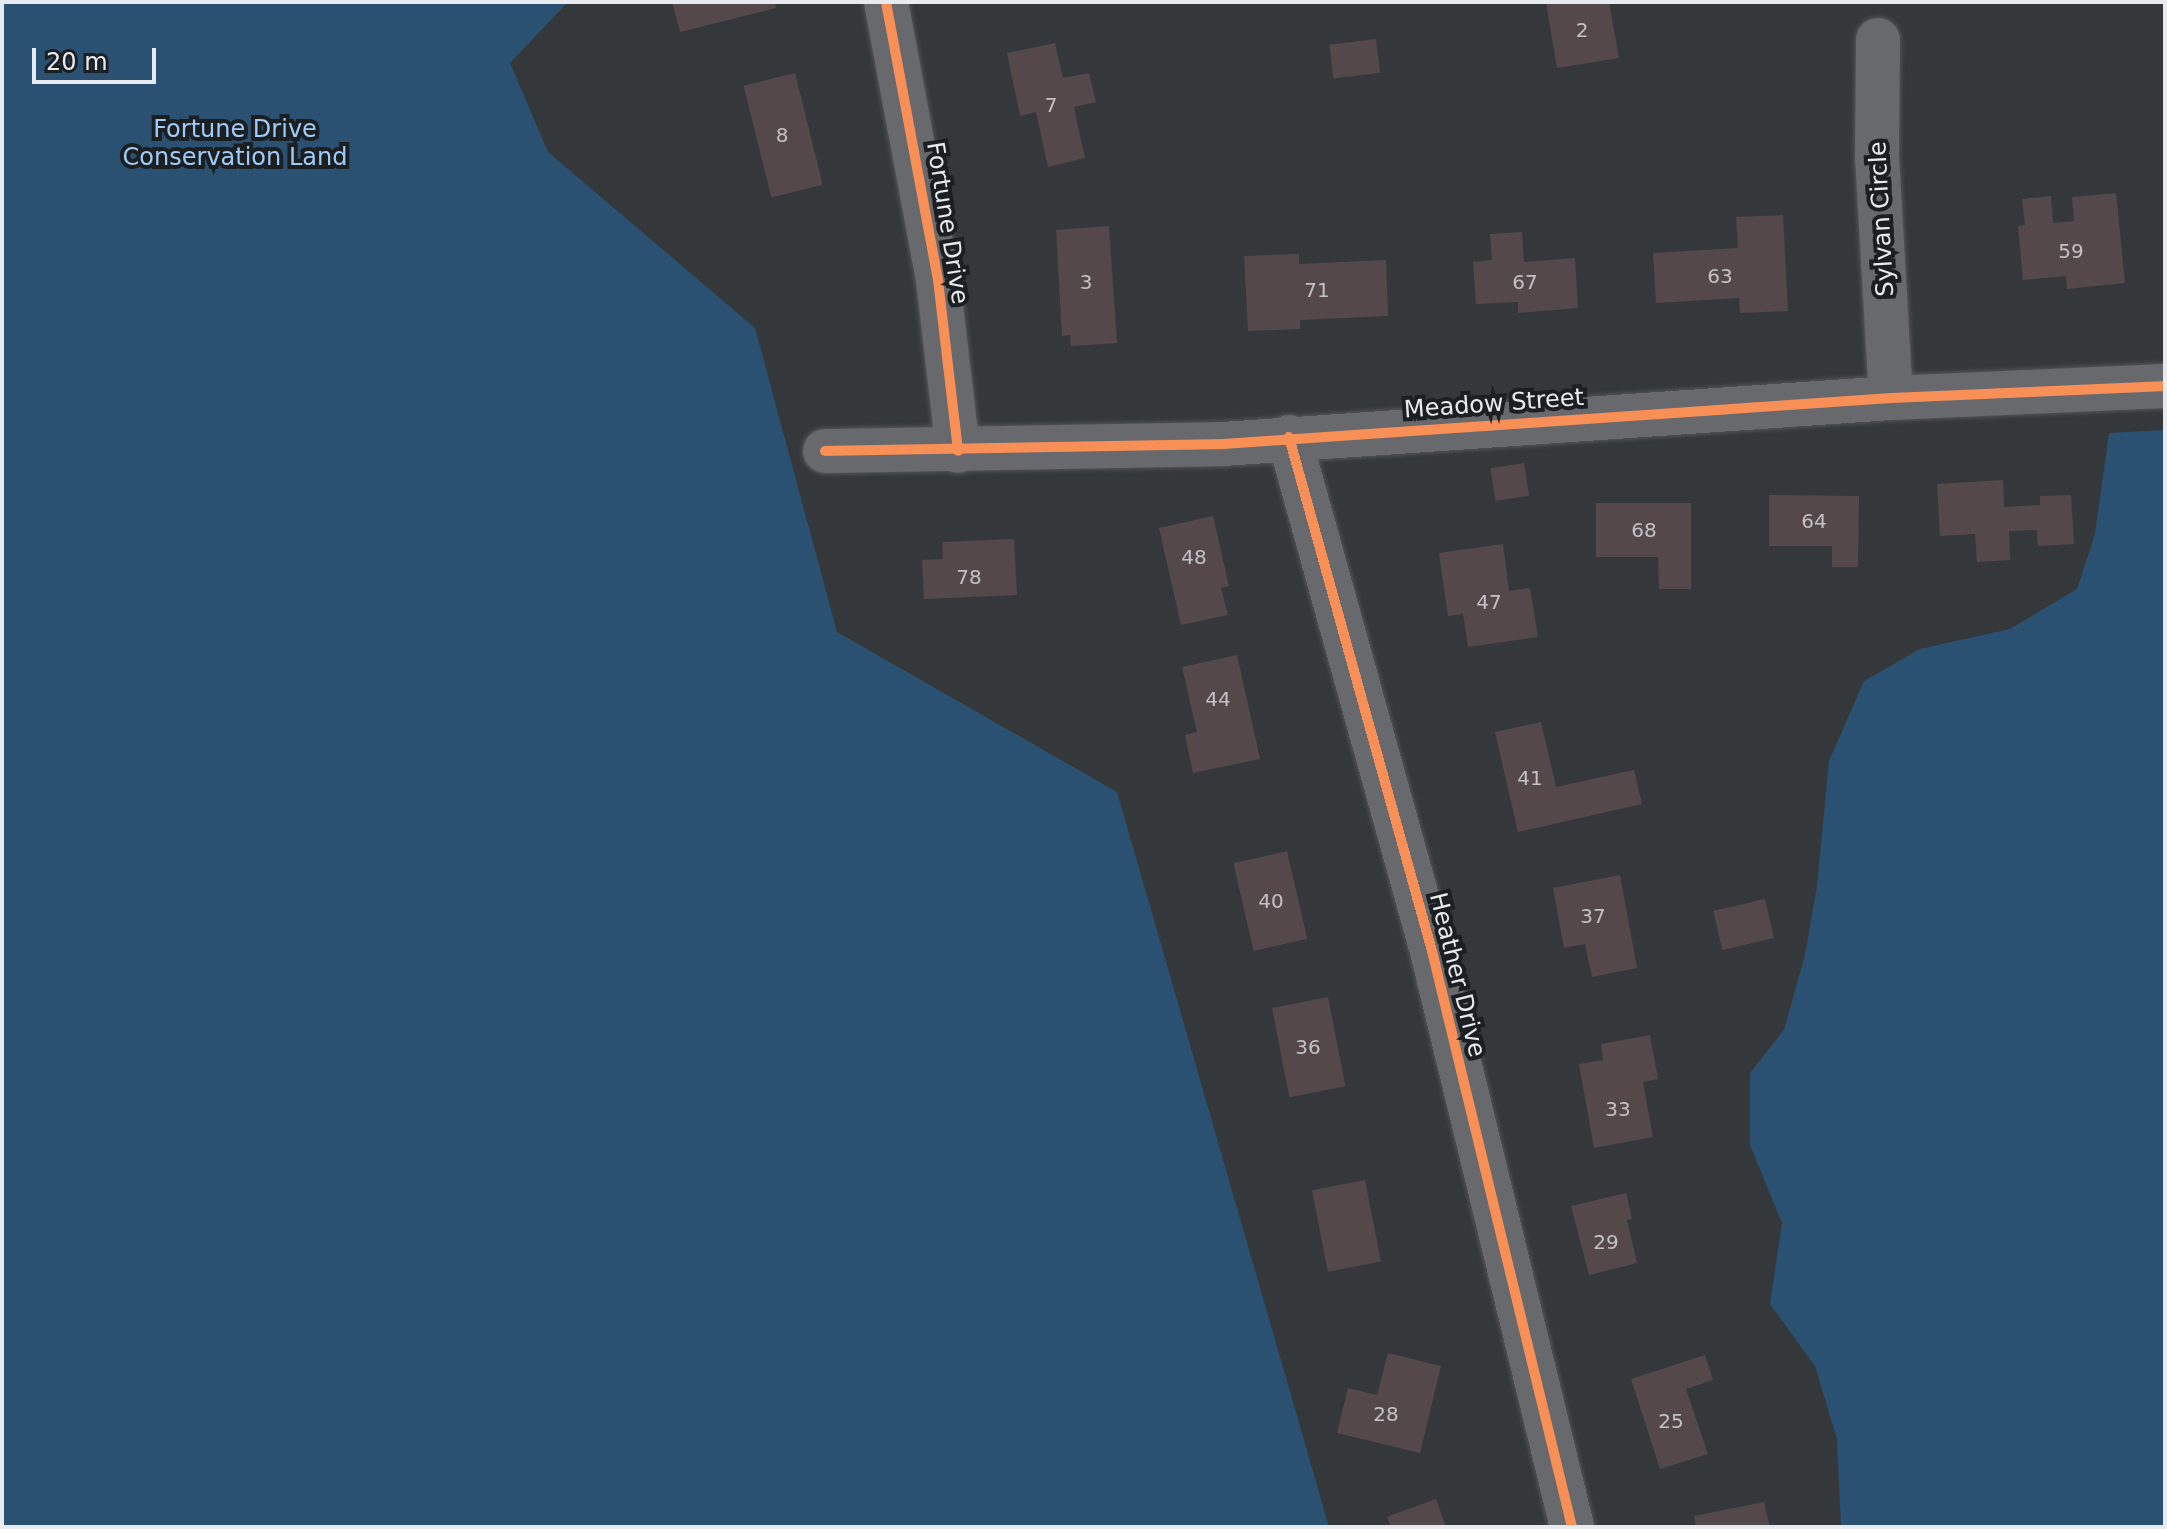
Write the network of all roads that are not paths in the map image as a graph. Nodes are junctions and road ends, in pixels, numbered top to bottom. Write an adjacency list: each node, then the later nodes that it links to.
1 (886, 2): 7 (street, Fortune Drive)
2 (1878, 40): 4 (street, Sylvan Circle)
3 (2165, 386): 4 (street, Meadow Street)
4 (1891, 398): 5 (street, Meadow Street)
5 (1289, 437): 7 (street, Meadow Street); 8 (street, Heather Drive)
6 (825, 451): 7 (street, Meadow Street)
7 (958, 451)
8 (1572, 1527)

